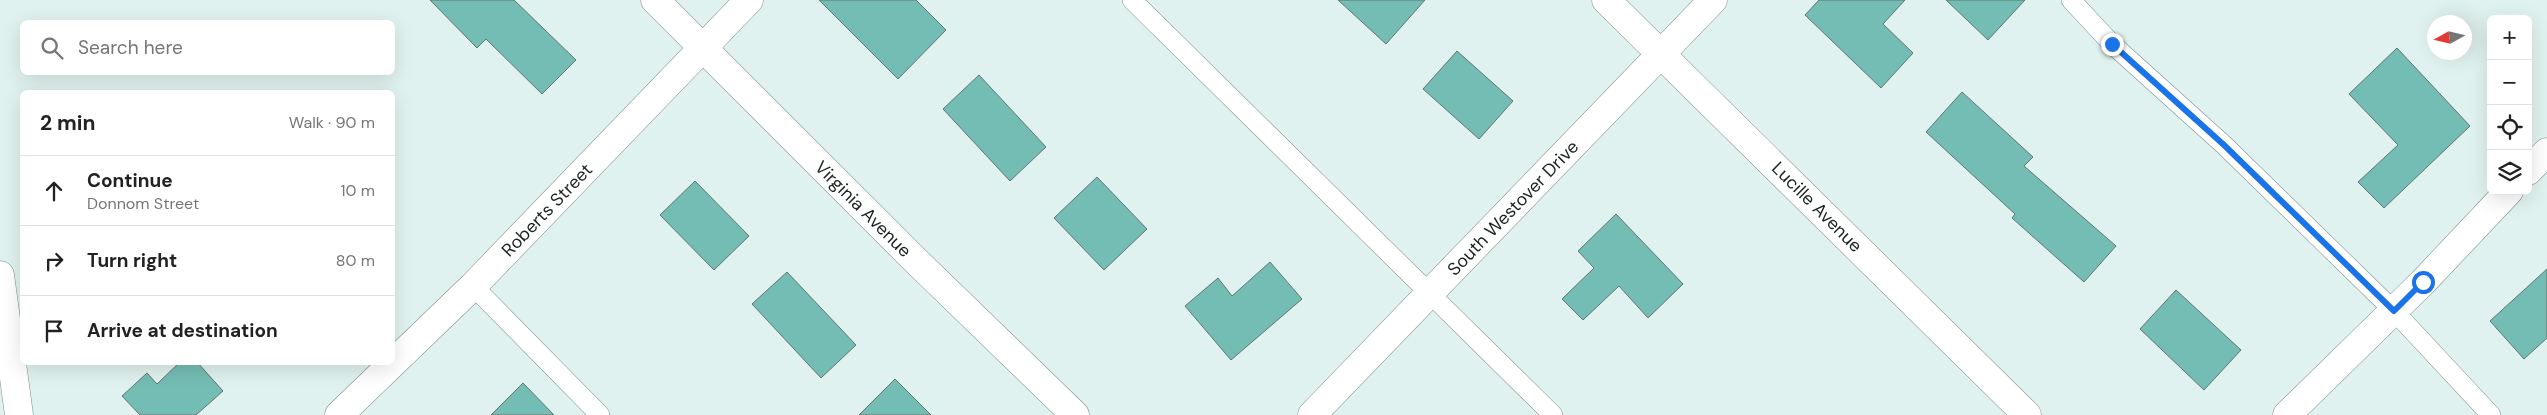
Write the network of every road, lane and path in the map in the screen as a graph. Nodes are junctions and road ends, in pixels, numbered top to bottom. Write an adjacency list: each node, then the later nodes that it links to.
1 (655, 0): 7 (street, Virginia Avenue)
2 (749, 0): 7 (street, Roberts Street)
3 (1132, 0): 14 (lane)
4 (1606, 0): 8 (street, Lucille Avenue)
5 (1714, 0): 8 (street, South Westover Drive)
6 (2071, 0): 15 (lane)
7 (703, 48): 13 (street, Roberts Street); 21 (street, Virginia Avenue)
8 (1660, 53): 14 (street, South Westover Drive); 24 (street, Lucille Avenue)
9 (2547, 152): 10 (street)
10 (2532, 167)
11 (2506, 195): 15 (street)
12 (0, 275): 18 (street)
13 (473, 286): 16 (street, Roberts Street); 20 (lane)
14 (1431, 294): 22 (street, South Westover Drive); 23 (lane)
15 (2394, 311): 25 (street); 26 (lane)
16 (395, 361)
17 (391, 365): 19 (street, Roberts Street)
18 (19, 415)
19 (339, 415)
20 (600, 415)
21 (1074, 415)
22 (1312, 415)
23 (1553, 415)
24 (2027, 415)
25 (2287, 415)
26 (2491, 415)

